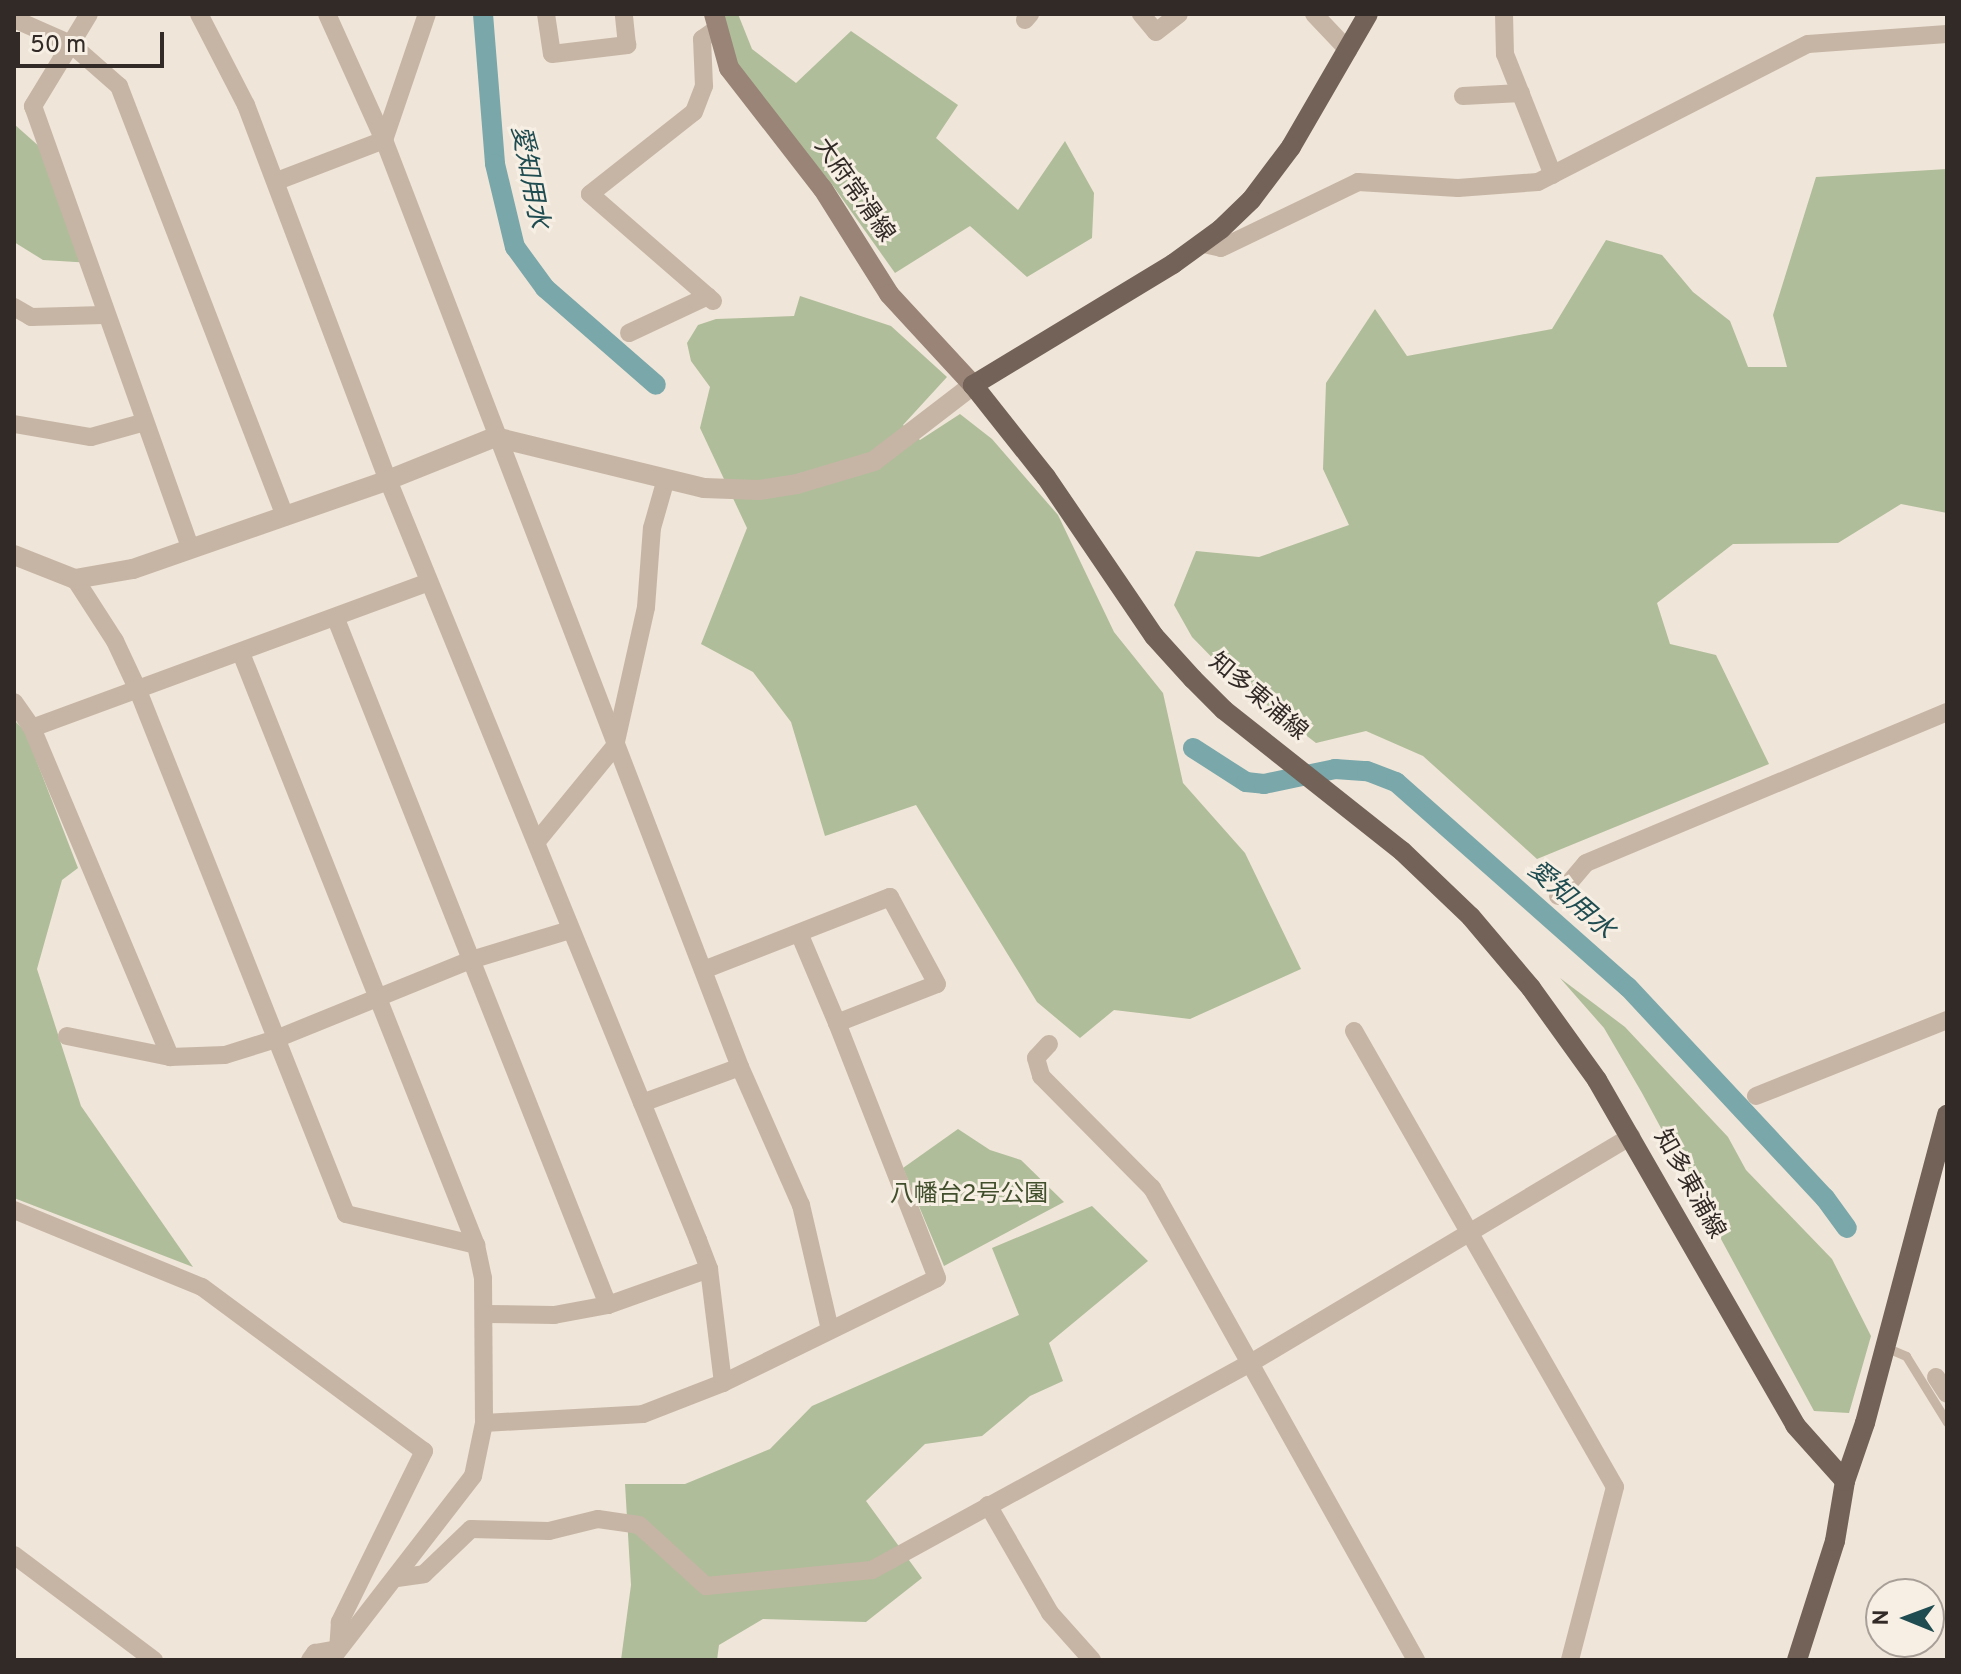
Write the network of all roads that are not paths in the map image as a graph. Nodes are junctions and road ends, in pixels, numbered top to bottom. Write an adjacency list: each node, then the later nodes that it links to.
1 (89, 14): 15 (street)
2 (199, 14): 22 (street)
3 (327, 14): 20 (street)
4 (427, 14): 20 (street)
5 (546, 14): 6 (street)
6 (624, 14)
7 (1141, 14): 8 (street)
8 (1179, 14)
9 (1314, 14): 16 (street)
10 (1368, 14): 16 (main road)
11 (1504, 14): 17 (street)
12 (14, 19): 15 (street)
13 (715, 22): 26 (street); 27 (main road, 大府常滑線)
14 (1947, 34): 21 (street)
15 (71, 44): 19 (street); 33 (street)
16 (1348, 50): 23 (main road)
17 (1521, 93): 18 (street); 21 (street)
18 (1463, 96)
19 (23, 107): 25 (street)
20 (384, 140): 22 (street); 30 (street)
21 (1553, 175): 23 (street)
22 (277, 181): 32 (street)
23 (1204, 244): 27 (main road)
24 (14, 307): 25 (street)
25 (103, 315): 28 (street)
26 (629, 333)
27 (973, 385): 31 (street); 63 (main road, 知多東浦線)
28 (142, 423): 29 (street); 34 (street)
29 (14, 424)
30 (495, 437): 31 (street); 32 (street); 44 (street)
31 (666, 479): 44 (street)
32 (388, 480): 33 (street); 37 (street)
33 (284, 513): 34 (street)
34 (191, 549): 36 (street)
35 (14, 555): 36 (street)
36 (75, 579): 40 (street)
37 (429, 582): 38 (street); 45 (street)
38 (336, 619): 39 (street); 49 (street)
39 (241, 653): 40 (street); 51 (street)
40 (137, 688): 43 (street); 56 (street)
41 (14, 702): 43 (street)
42 (1947, 712): 46 (street)
43 (32, 728): 58 (street)
44 (615, 746): 45 (street); 50 (street)
45 (538, 840): 47 (street)
46 (1558, 896)
47 (570, 930): 49 (street); 61 (street)
48 (799, 933): 50 (street); 53 (street); 53 (street)
49 (471, 960): 51 (street); 68 (street)
50 (704, 970): 59 (street)
51 (378, 1001): 56 (street); 66 (street)
52 (1947, 1020): 60 (street)
53 (837, 1023): 70 (street)
54 (1354, 1031): 65 (street)
55 (67, 1036): 58 (street)
56 (276, 1039): 58 (street); 66 (street)
57 (1049, 1044): 72 (street)
58 (170, 1057)
59 (740, 1067): 61 (street); 70 (street)
60 (1756, 1096)
61 (642, 1103): 67 (street)
62 (1947, 1115): 71 (main road)
63 (1631, 1136): 65 (street); 78 (main road, 知多東浦線)
64 (14, 1210): 82 (street)
65 (1468, 1232): 72 (street); 87 (street)
66 (476, 1245): 69 (street)
67 (709, 1269): 68 (street); 74 (street)
68 (608, 1305): 69 (street)
69 (486, 1314): 77 (street)
70 (830, 1330): 74 (street)
71 (1885, 1347): 76 (lane); 78 (main road)
72 (1249, 1364): 79 (street); 86 (street)
73 (1936, 1377): 75 (street)
74 (723, 1383): 77 (street)
75 (1947, 1394)
76 (1947, 1422)
77 (484, 1423): 81 (street)
78 (1845, 1481): 88 (main road)
79 (988, 1505): 81 (street); 85 (street)
80 (14, 1555): 83 (street)
81 (397, 1578): 82 (street)
82 (334, 1654): 84 (street)
83 (154, 1660)
84 (310, 1660)
85 (1092, 1660)
86 (1416, 1660)
87 (1570, 1660)
88 (1797, 1660)

